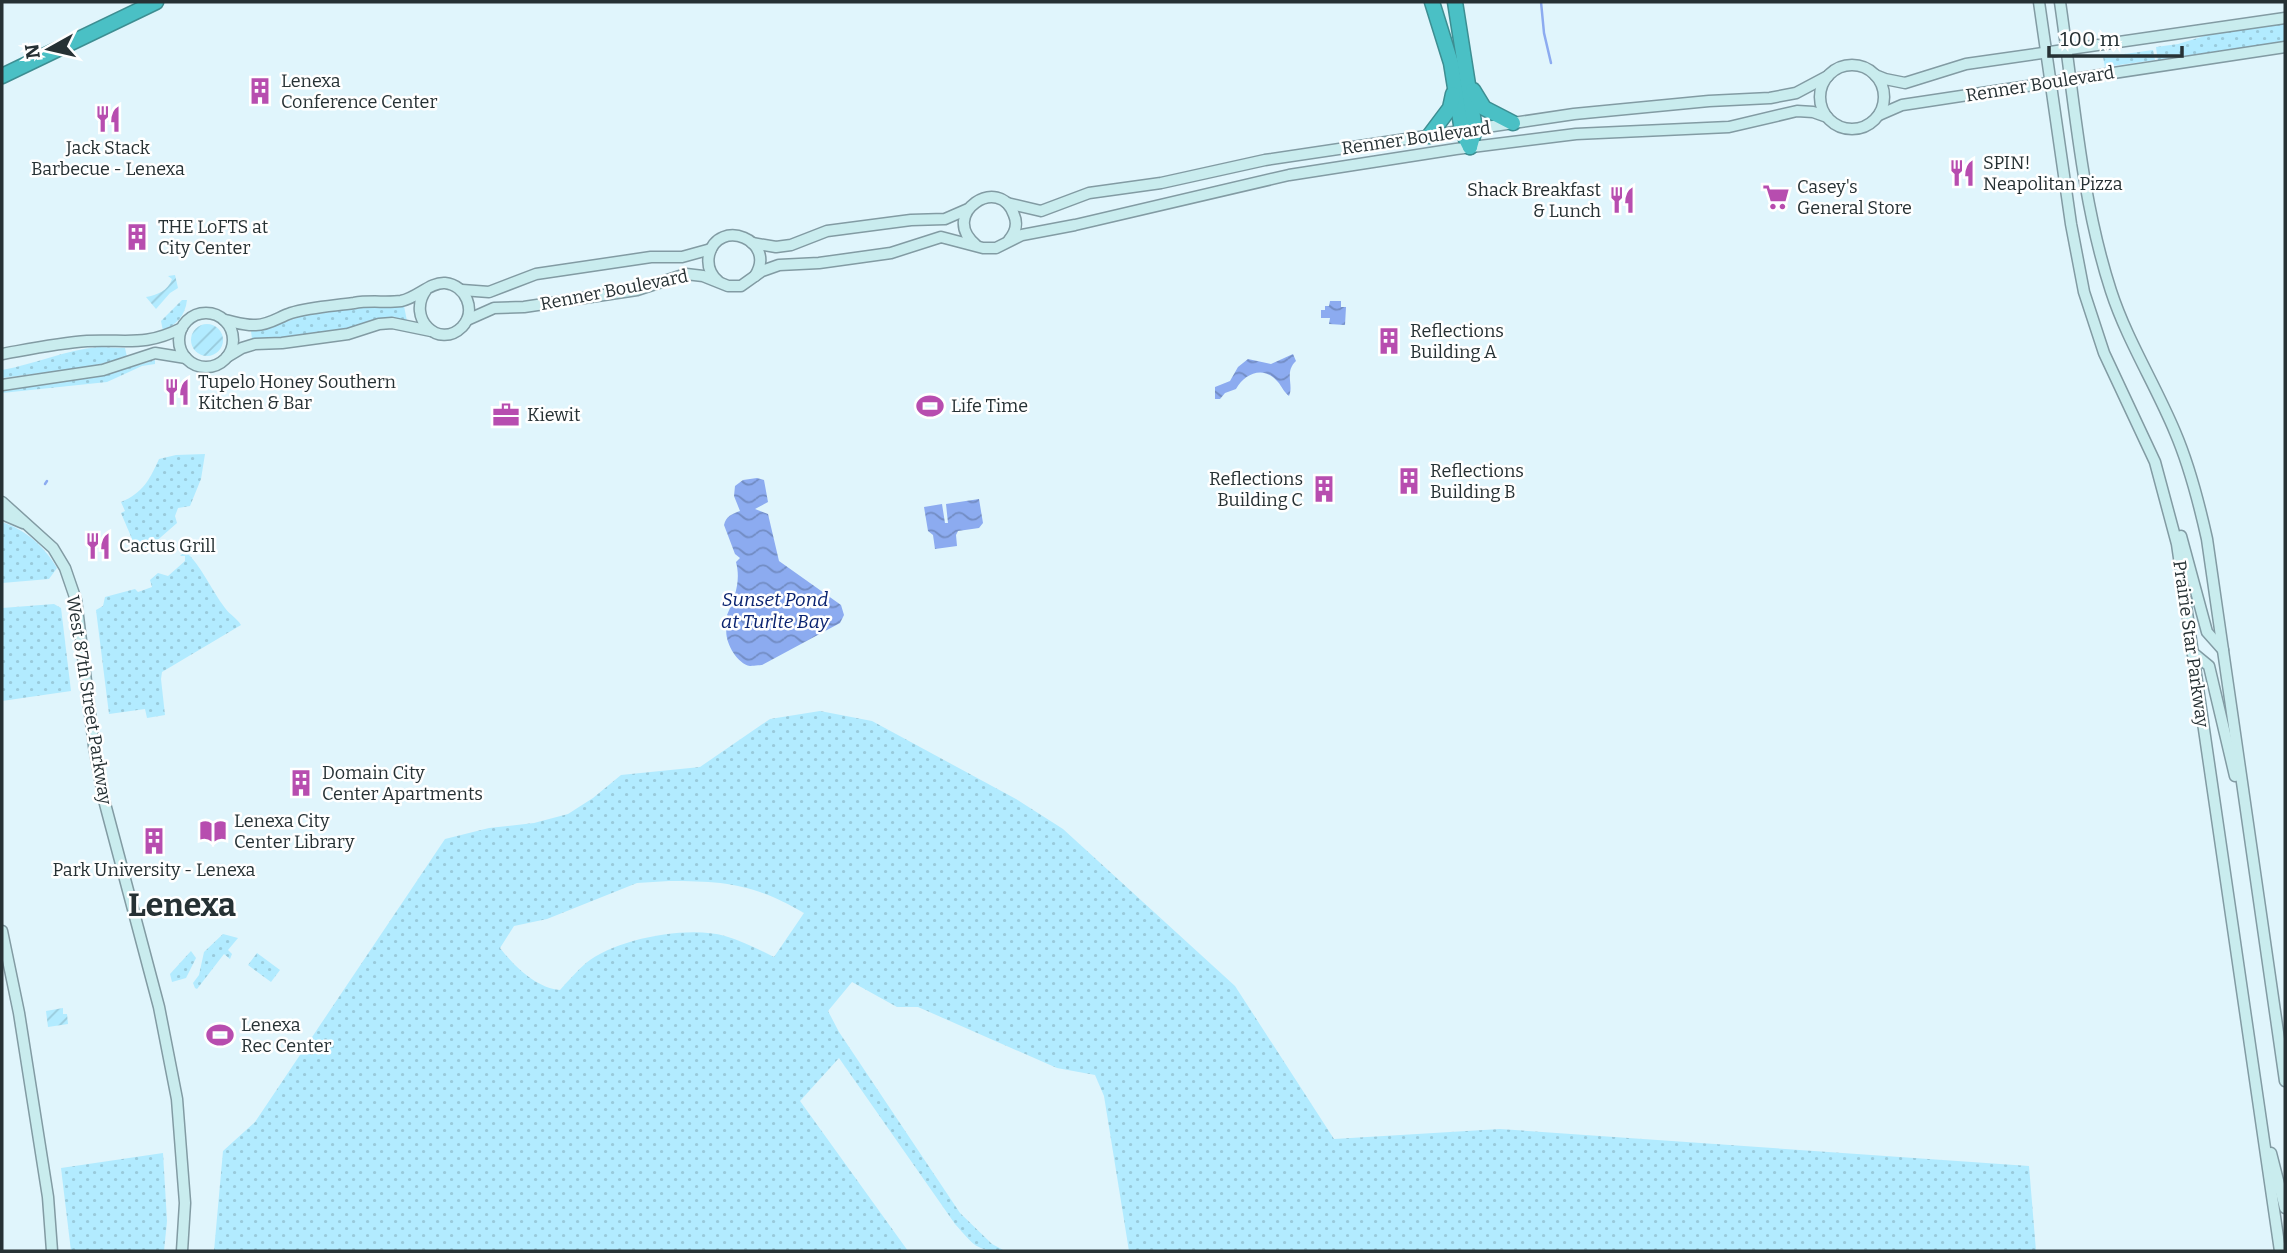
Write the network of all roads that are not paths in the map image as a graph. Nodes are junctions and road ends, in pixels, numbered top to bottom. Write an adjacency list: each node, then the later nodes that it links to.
1 (156, 2): 11 (highway)
2 (1432, 2): 14 (highway)
3 (1455, 2): 14 (highway)
4 (2039, 2): 9 (main road, Prairie Star Parkway)
5 (2060, 2): 8 (main road, Prairie Star Parkway)
6 (2285, 18): 8 (main road, Renner Boulevard)
7 (2285, 47): 13 (main road, Renner Boulevard)
8 (2067, 49): 9 (main road, Renner Boulevard); 13 (main road, Prairie Star Parkway)
9 (2046, 52): 10 (main road, Renner Boulevard); 15 (main road, Prairie Star Parkway)
10 (1875, 75): 12 (main road); 16 (main road)
11 (2, 76)
12 (1828, 76): 17 (main road); 18 (main road, Renner Boulevard)
13 (2072, 79): 15 (main road, Renner Boulevard); 46 (main road, Prairie Star Parkway)
14 (1460, 81): 18 (highway); 19 (highway); 20 (highway)
15 (2051, 82): 16 (main road, Renner Boulevard); 40 (main road, Prairie Star Parkway)
16 (1879, 114): 17 (main road)
17 (1827, 117): 21 (main road, Renner Boulevard)
18 (1513, 123): 19 (main road, Renner Boulevard)
19 (1469, 130): 20 (main road, Renner Boulevard); 21 (highway)
20 (1429, 136): 22 (main road, Renner Boulevard)
21 (1470, 147): 24 (main road, Renner Boulevard)
22 (1007, 203): 23 (main road); 24 (main road)
23 (968, 209): 25 (main road); 26 (main road)
24 (1007, 242): 26 (main road)
25 (752, 243): 27 (main road); 28 (main road)
26 (976, 245): 28 (main road)
27 (711, 249): 29 (main road); 31 (main road, Renner Boulevard)
28 (753, 279): 29 (main road)
29 (721, 284): 33 (main road, Renner Boulevard)
30 (426, 290): 31 (main road); 32 (main road); 35 (main road)
31 (462, 290): 33 (main road)
32 (224, 320): 34 (main road); 37 (main road)
33 (467, 320): 35 (main road)
34 (182, 328): 36 (main road); 38 (main road)
35 (432, 331): 37 (main road)
36 (2, 354)
37 (227, 356): 38 (main road)
38 (186, 358): 39 (main road)
39 (2, 384)
40 (2164, 494): 46 (main road); 47 (main road, Prairie Star Parkway)
41 (2, 496): 44 (main road)
42 (2, 502): 44 (main road, West 87th Street Parkway)
43 (2, 514): 45 (main road)
44 (22, 519): 45 (main road, West 87th Street Parkway)
45 (32, 527): 54 (main road, West 87th Street Parkway)
46 (2224, 650): 48 (main road, Prairie Star Parkway)
47 (2192, 652): 48 (main road); 51 (main road, Prairie Star Parkway)
48 (2251, 844): 50 (main road, Prairie Star Parkway)
49 (2, 931): 53 (main road)
50 (2285, 1081)
51 (2257, 1096): 52 (main road); 55 (main road, Prairie Star Parkway)
52 (2285, 1208)
53 (52, 1251)
54 (182, 1251)
55 (2280, 1251)

